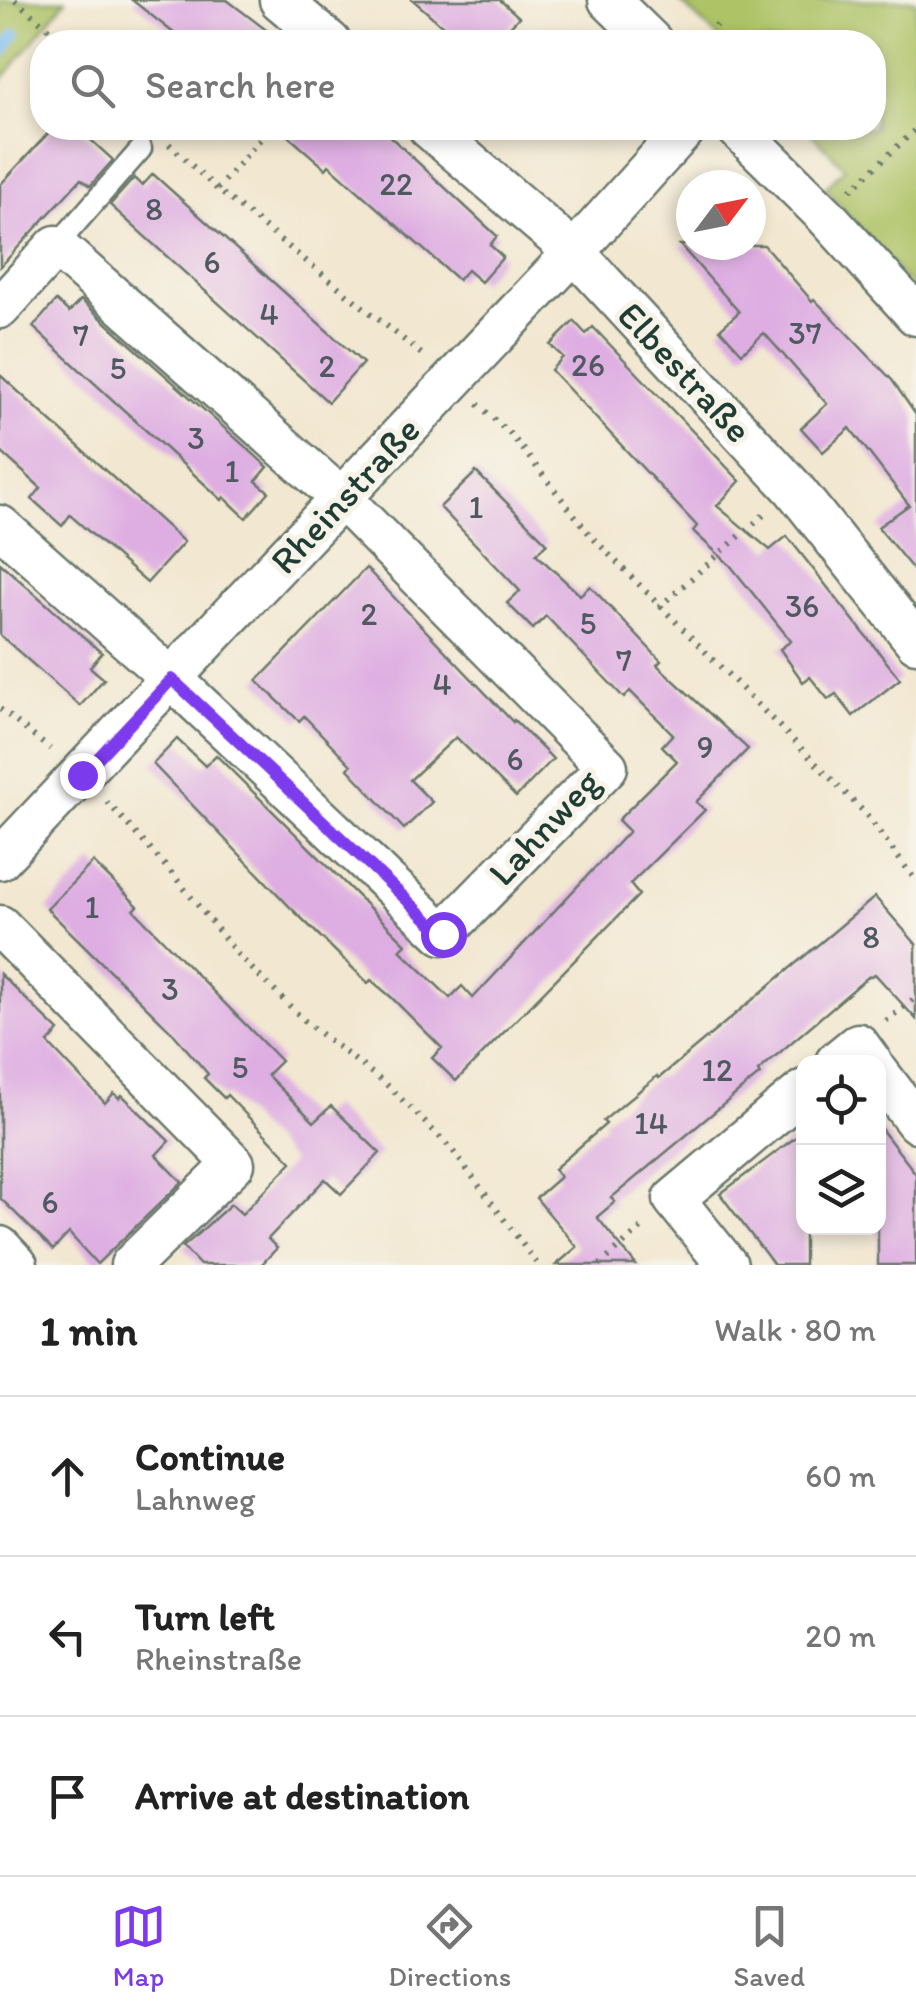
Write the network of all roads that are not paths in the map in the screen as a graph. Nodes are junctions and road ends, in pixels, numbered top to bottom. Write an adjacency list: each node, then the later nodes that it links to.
1 (280, 0): 3 (street)
2 (608, 0): 4 (street)
3 (316, 30)
4 (639, 30)
5 (443, 140): 10 (street, Elbestraße)
6 (675, 140): 10 (street, Rheinstraße)
7 (749, 140): 12 (street)
8 (141, 149): 9 (lane)
9 (56, 246): 11 (street); 13 (street)
10 (574, 252): 13 (street, Rheinstraße); 15 (street, Elbestraße)
11 (0, 308)
12 (916, 316)
13 (342, 499): 16 (street, Rheinstraße); 16 (street, Lahnweg)
14 (0, 526): 16 (street)
15 (916, 642)
16 (172, 679): 17 (street, Rheinstraße)
17 (0, 859)
18 (0, 926): 26 (street)
19 (845, 1055): 20 (street)
20 (867, 1055)
21 (886, 1083): 23 (street)
22 (796, 1097): 27 (street)
23 (916, 1122)
24 (0, 1247): 25 (street)
25 (17, 1265)
26 (131, 1265)
27 (727, 1265)

